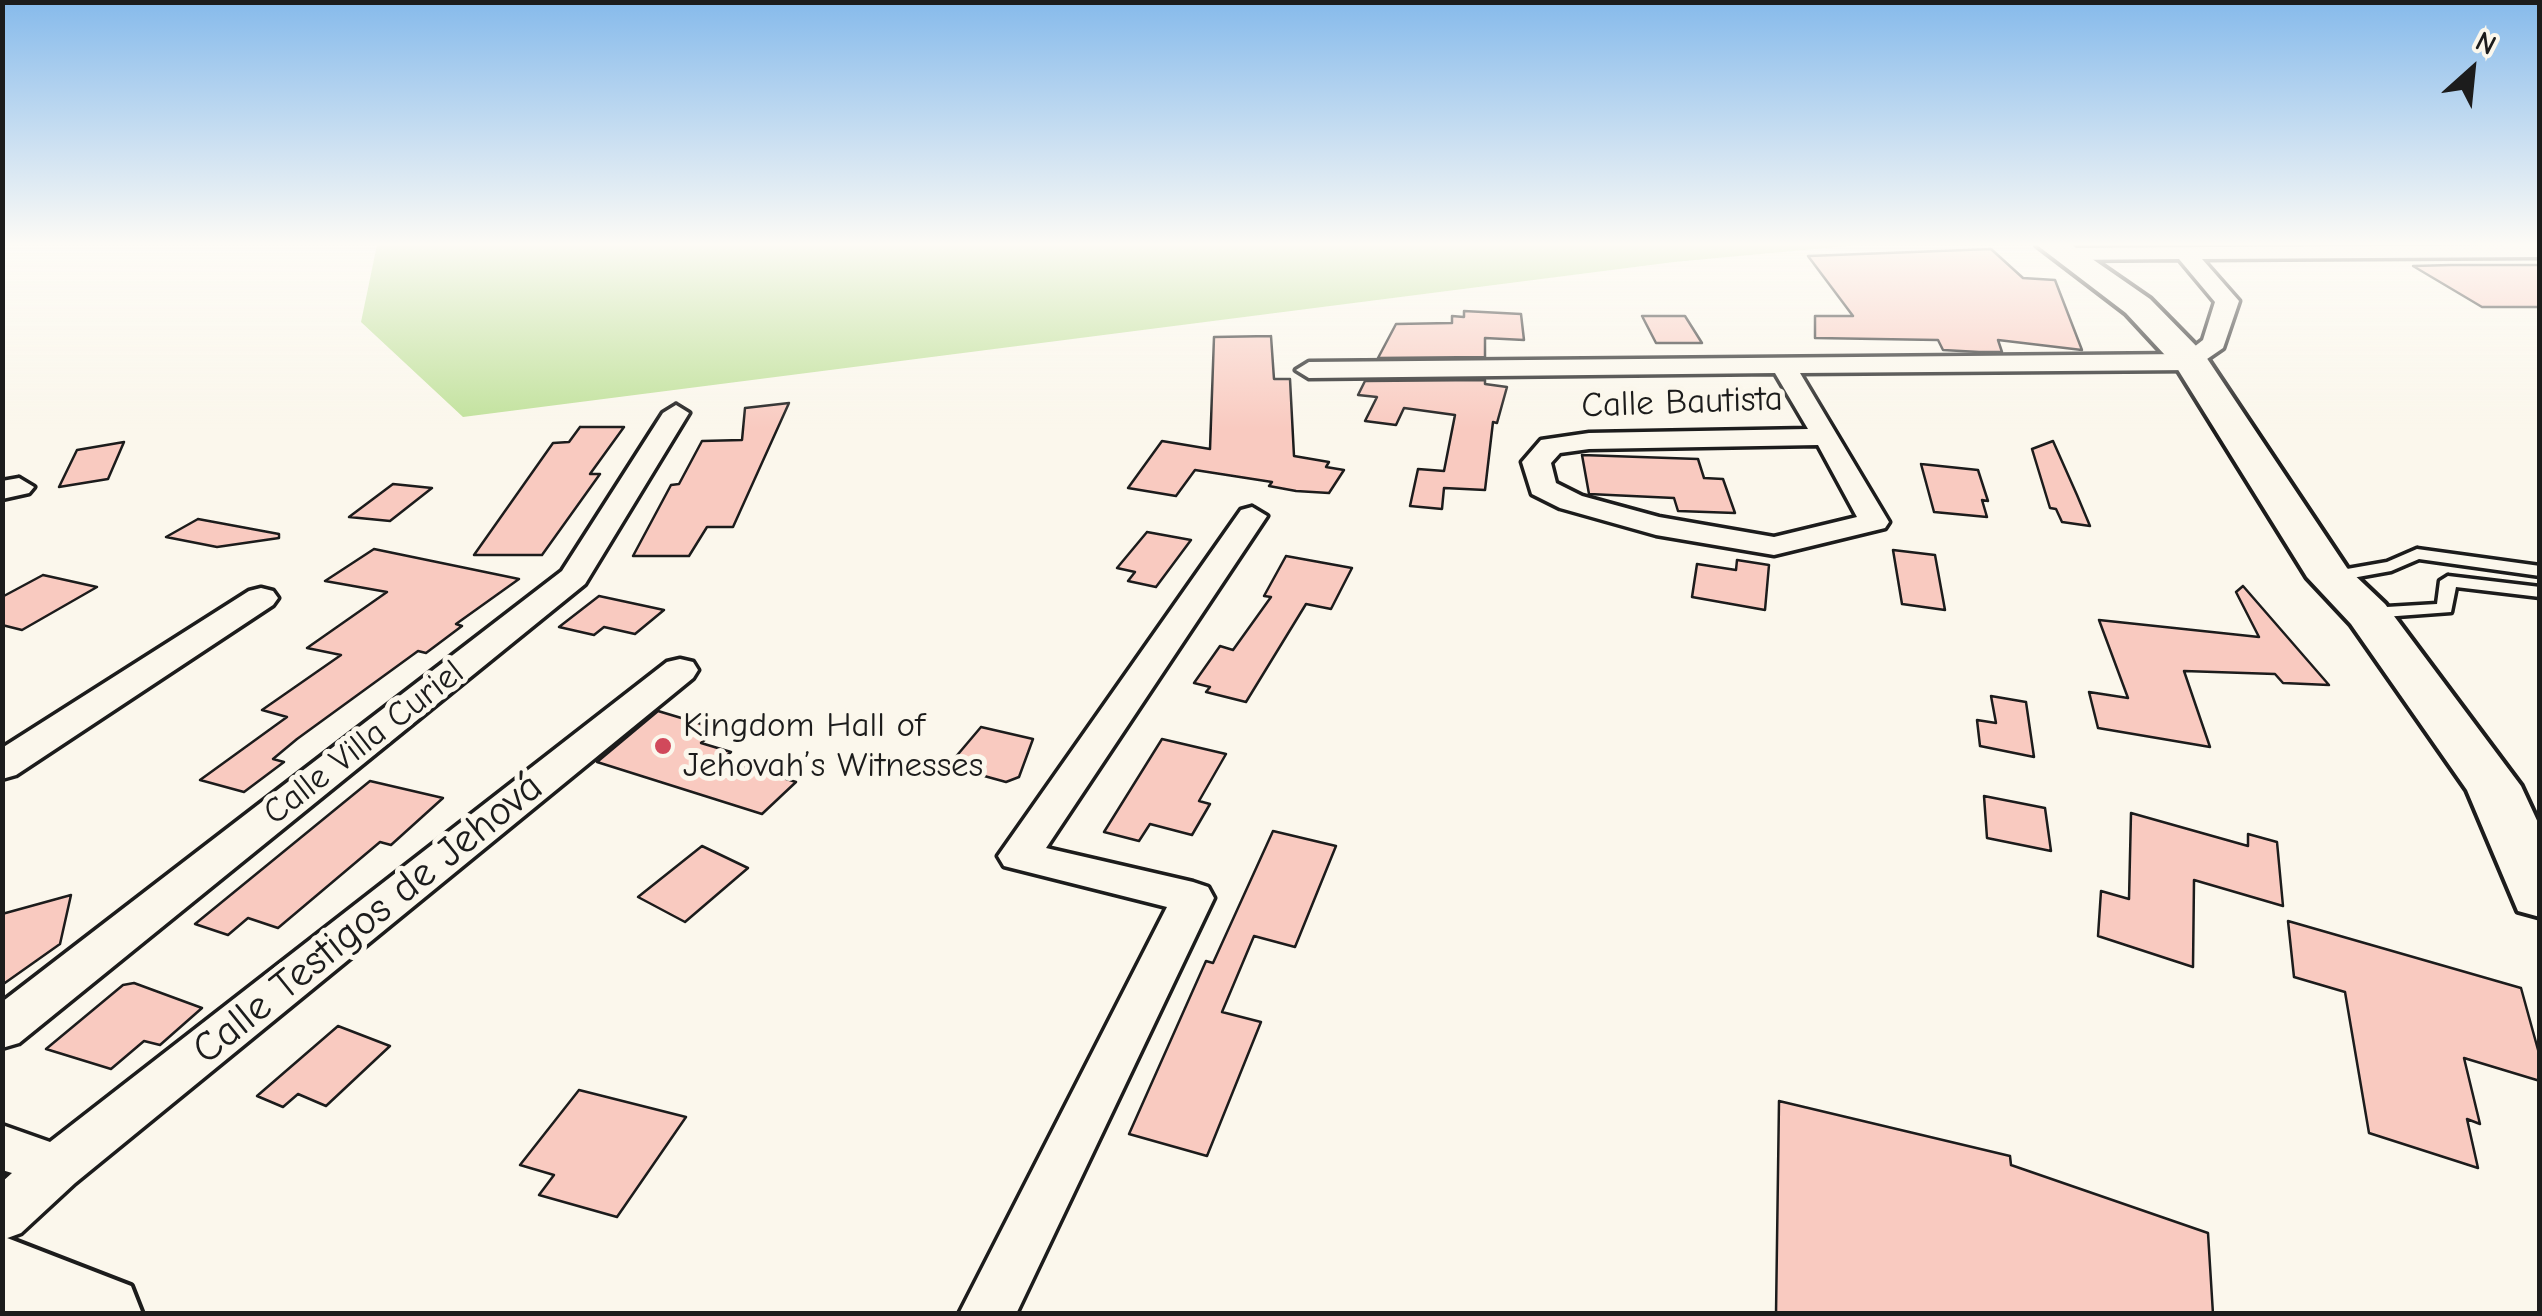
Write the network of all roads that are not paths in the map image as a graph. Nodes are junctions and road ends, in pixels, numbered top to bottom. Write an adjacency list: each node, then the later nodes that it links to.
1 (2138, 306): 3 (street)
2 (2225, 306): 3 (street)
3 (2191, 362): 4 (street); 10 (street)
4 (1783, 366): 5 (street); 7 (street, Calle Bautista)
5 (1309, 370)
6 (676, 413): 17 (street, Calle Villa Curiel)
7 (1826, 437): 7 (street, Calle Bautista)
8 (1252, 516): 23 (street)
9 (2540, 571): 10 (lane)
10 (2330, 577): 13 (street)
11 (2540, 592): 13 (lane)
12 (261, 598): 15 (street)
13 (2368, 614): 16 (street)
14 (680, 670): 19 (street, Calle Testigos de Jehová)
15 (2, 766)
16 (2540, 895)
17 (2, 1029)
18 (2, 1146): 19 (street)
19 (57, 1167): 20 (street, Calle Testigos de Jehová)
20 (2, 1216)
21 (2, 1273): 22 (street)
22 (102, 1314)
23 (987, 1314)

